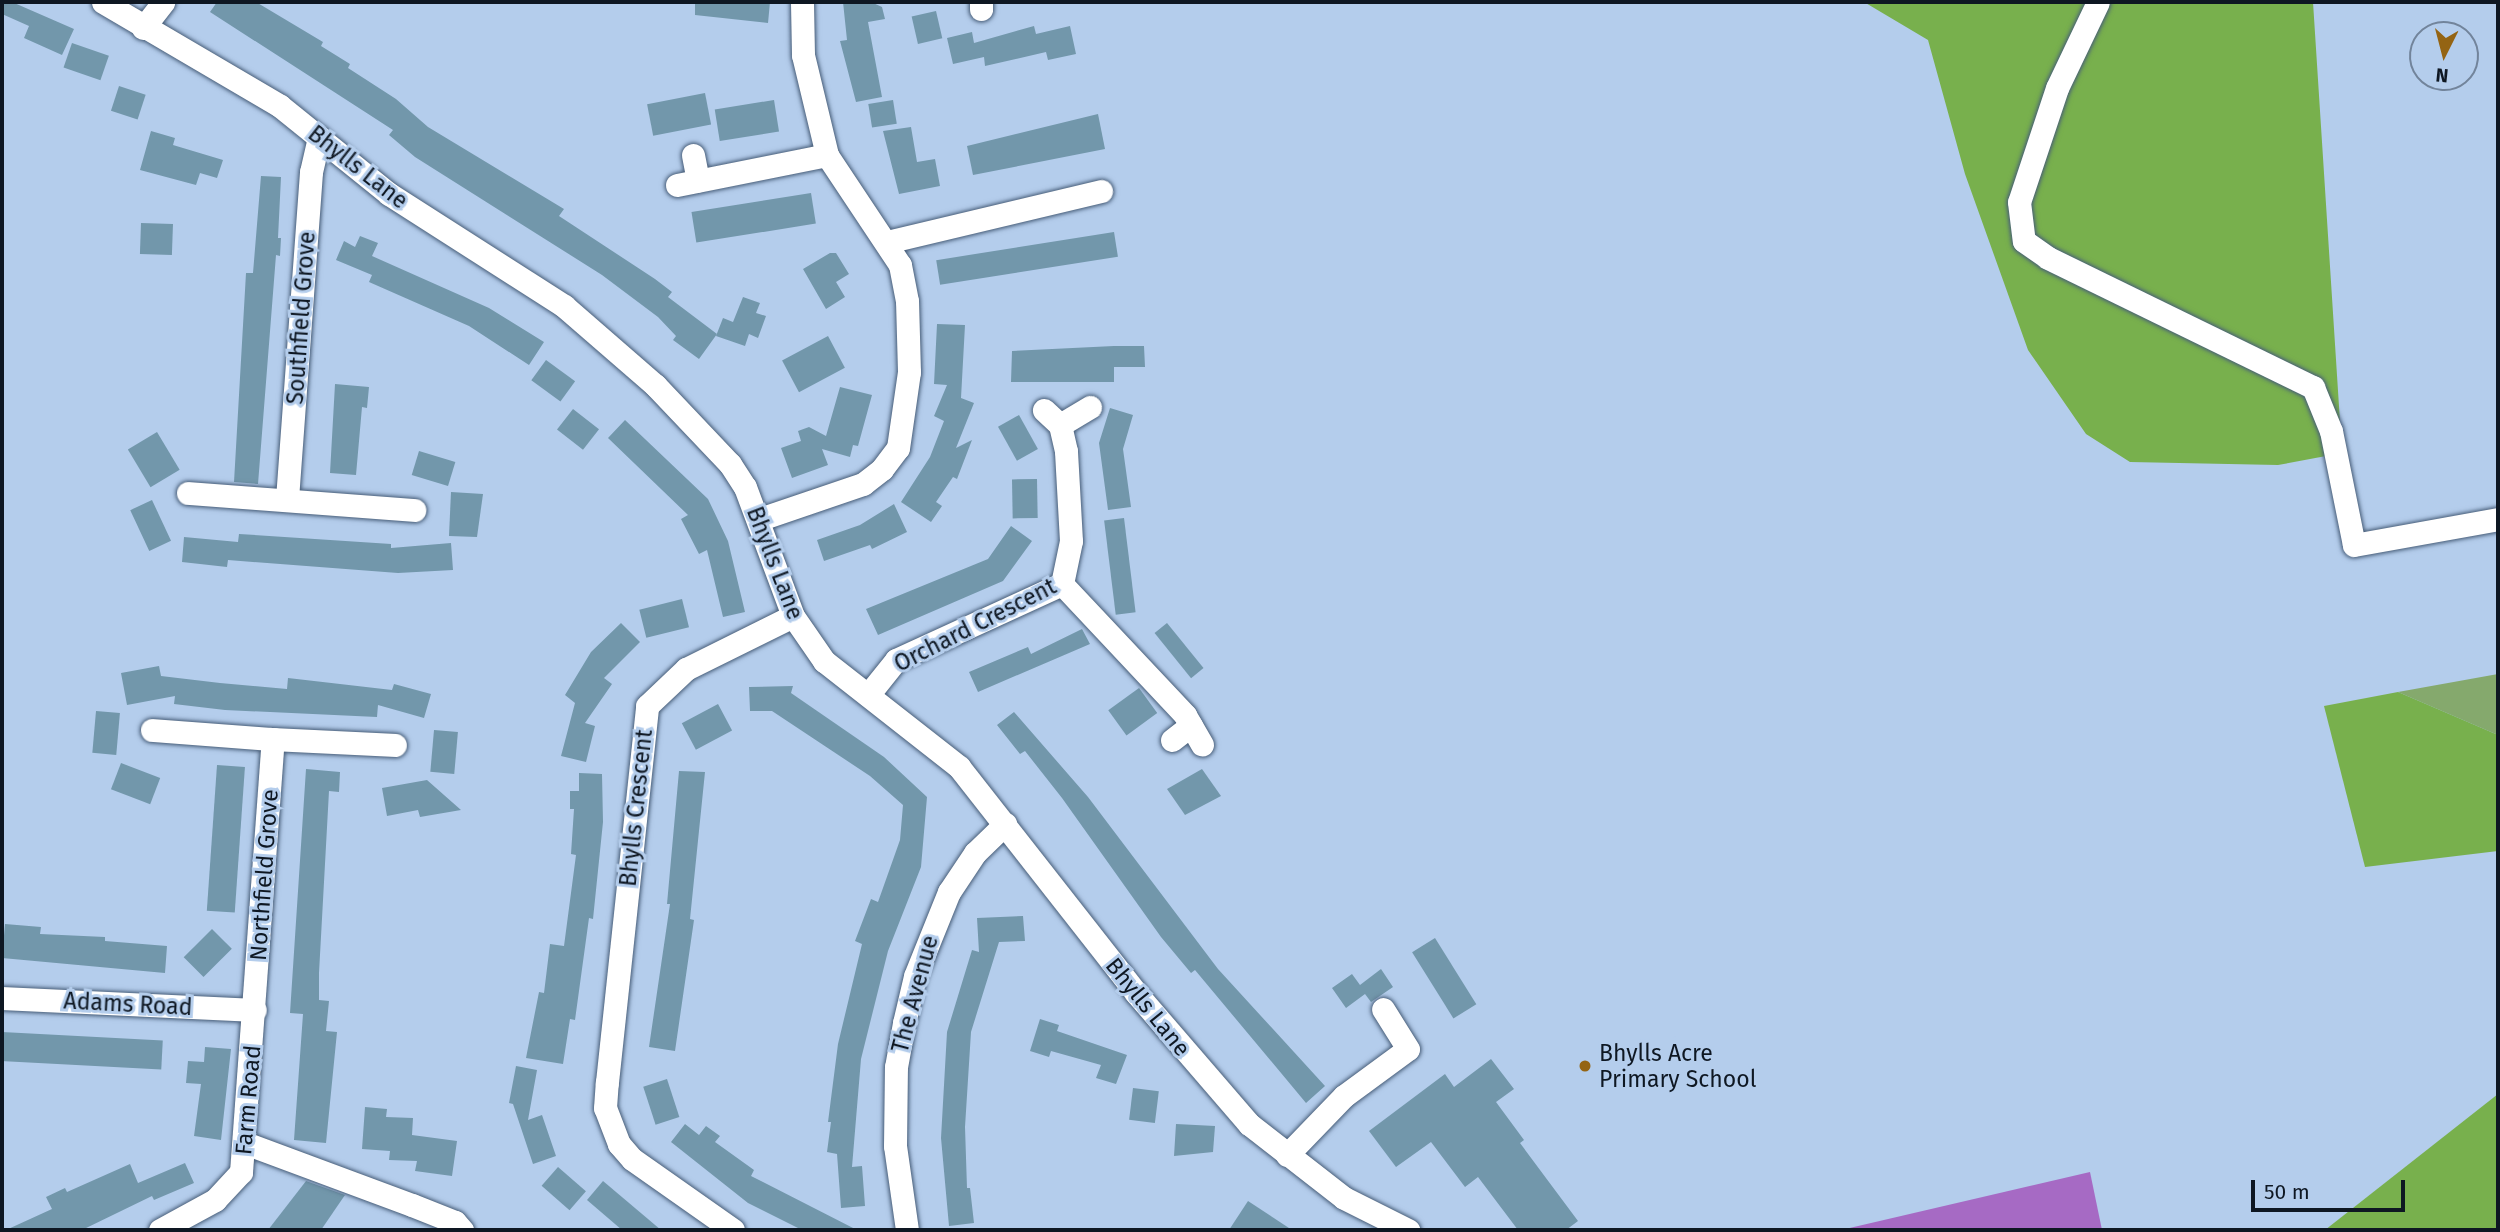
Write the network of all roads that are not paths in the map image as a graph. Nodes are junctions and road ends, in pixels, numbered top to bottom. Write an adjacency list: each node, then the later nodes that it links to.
1 (103, 2): 5 (street, Bhylls Lane)
2 (163, 2): 5 (street)
3 (802, 2): 8 (street)
4 (2098, 2): 16 (street)
5 (143, 28): 6 (street, Bhylls Lane)
6 (319, 137): 13 (street, Southfield Grove); 15 (street, Bhylls Lane)
7 (693, 155): 8 (street)
8 (827, 155): 10 (street)
9 (1101, 191): 10 (street)
10 (887, 242): 15 (street)
11 (1090, 407): 17 (street, Orchard Crescent)
12 (188, 493): 13 (street)
13 (287, 499): 14 (street)
14 (414, 510)
15 (760, 519): 18 (street, Bhylls Lane)
16 (2498, 519)
17 (1062, 584): 19 (street, Orchard Crescent); 22 (street)
18 (793, 616): 19 (street, Bhylls Lane); 32 (street, Bhylls Crescent)
19 (868, 695): 24 (street, Bhylls Lane)
20 (152, 730): 21 (street)
21 (273, 739): 23 (street); 27 (street, Northfield Grove)
22 (1172, 740)
23 (395, 745)
24 (1005, 824): 29 (street, Bhylls Lane); 33 (street, The Avenue)
25 (2, 998): 27 (street, Adams Road)
26 (1383, 1009): 29 (street)
27 (255, 1010): 28 (street, Farm Road)
28 (245, 1143): 30 (street, Farm Road); 31 (street)
29 (1287, 1156): 34 (street, Bhylls Lane)
30 (160, 1230)
31 (462, 1230)
32 (733, 1230)
33 (907, 1230)
34 (1408, 1230)

